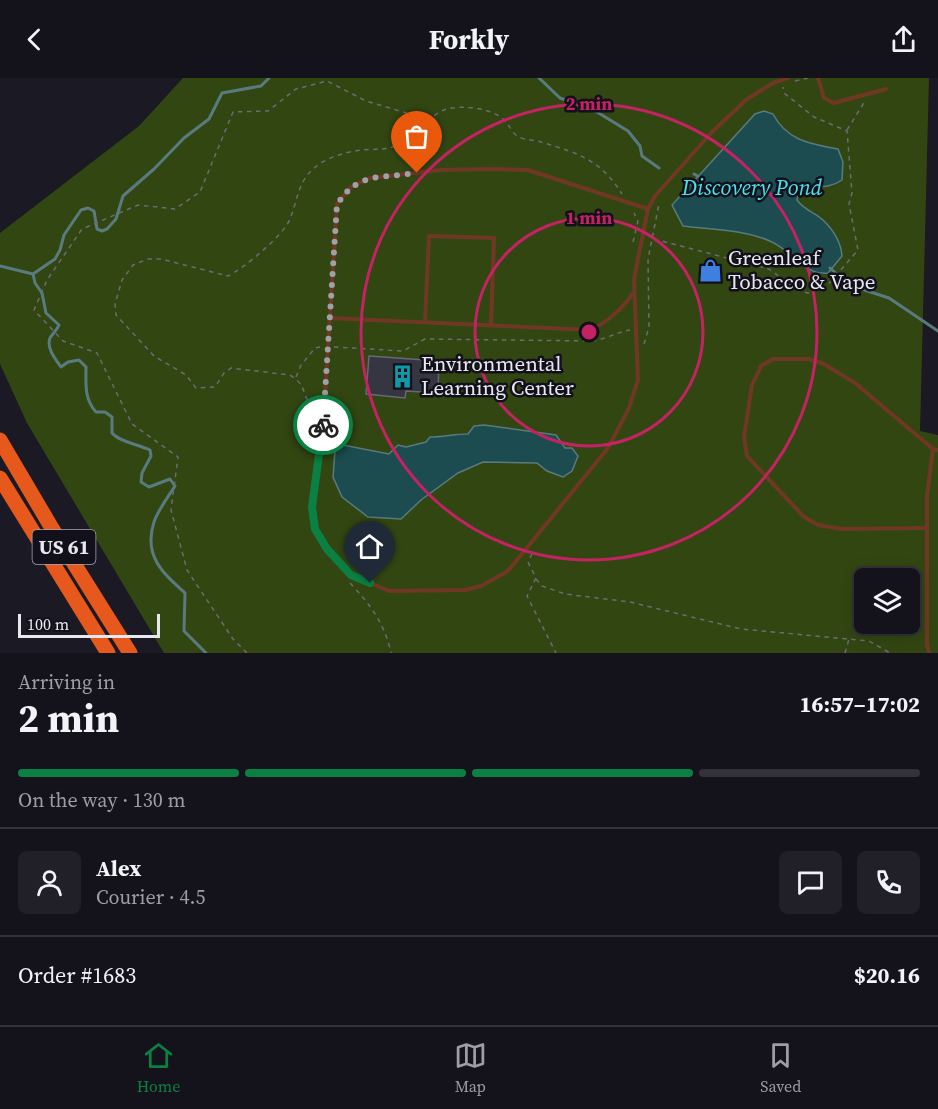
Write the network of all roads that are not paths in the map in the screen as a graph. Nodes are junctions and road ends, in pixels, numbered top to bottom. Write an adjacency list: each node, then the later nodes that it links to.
1 (788, 78): 4 (lane)
2 (818, 78): 3 (lane)
3 (886, 89)
4 (648, 209): 5 (lane); 6 (lane)
5 (634, 292): 6 (lane); 8 (lane)
6 (329, 318): 7 (lane)
7 (425, 322): 8 (lane); 8 (lane)
8 (491, 325)
9 (0, 440): 14 (highway, US 61)
10 (935, 449): 12 (lane); 12 (lane)
11 (0, 478): 13 (highway, US 61)
12 (926, 528): 15 (lane)
13 (108, 653)
14 (130, 653)
15 (929, 653)

